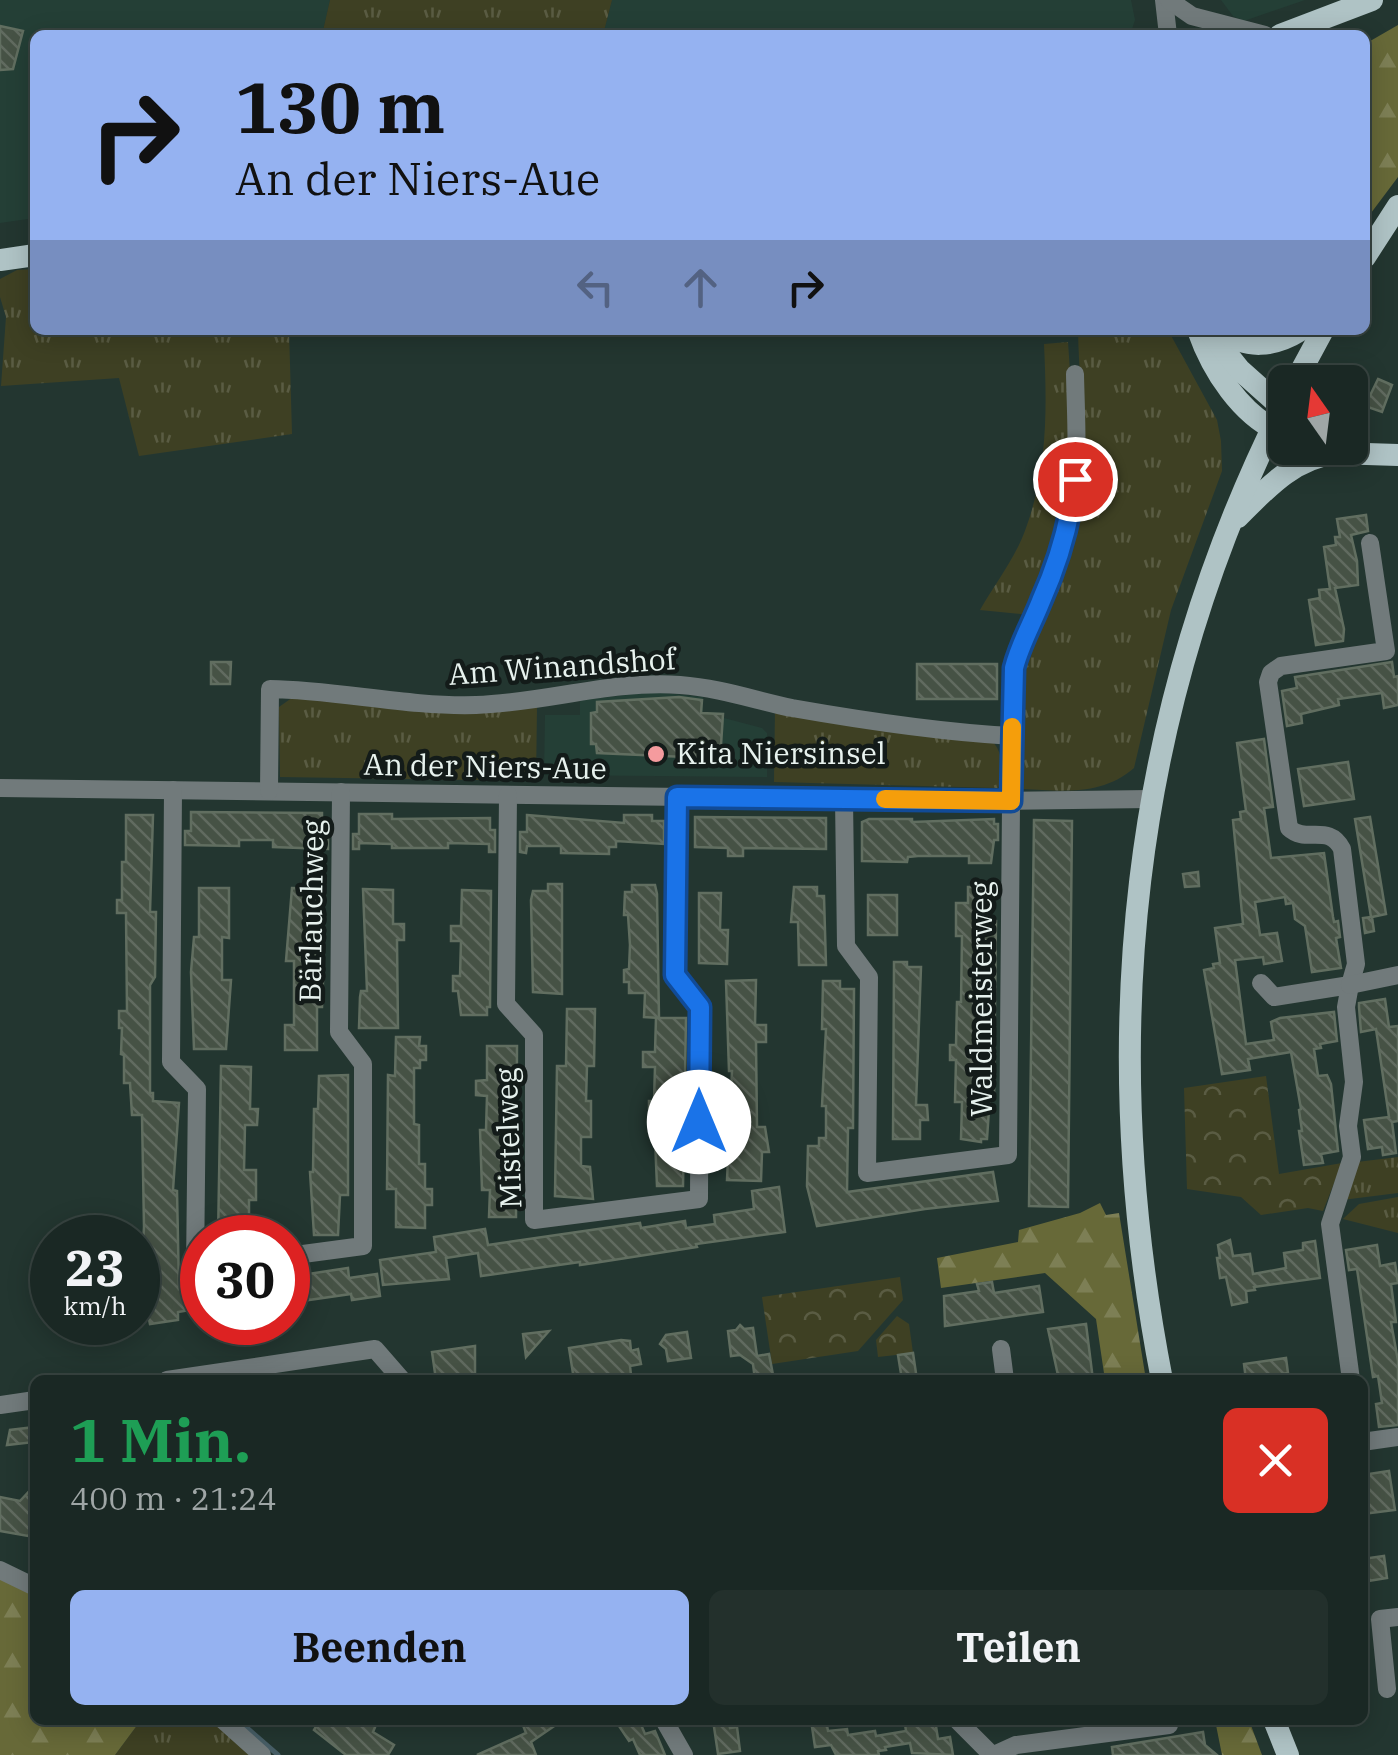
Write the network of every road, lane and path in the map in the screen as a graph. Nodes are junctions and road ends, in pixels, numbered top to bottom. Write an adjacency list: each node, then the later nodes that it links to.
1 (1166, 0): 3 (street); 4 (street)
2 (1372, 0): 5 (main road)
3 (1168, 30)
4 (1245, 30)
5 (1293, 30)
6 (1398, 206): 7 (main road)
7 (1370, 249)
8 (30, 256): 9 (main road)
9 (0, 260)
10 (1200, 335): 18 (main road)
11 (1212, 335): 17 (main road)
12 (1230, 335): 13 (main road)
13 (1288, 335)
14 (1319, 335): 15 (main road)
15 (1304, 365)
16 (1075, 374): 26 (street)
17 (1268, 401)
18 (1268, 414)
19 (1268, 445): 23 (main road)
20 (1368, 452): 21 (main road)
21 (1398, 455)
22 (1296, 465): 23 (main road)
23 (1228, 526): 34 (main road)
24 (1370, 543): 25 (street)
25 (1392, 655): 38 (street)
26 (1012, 736): 29 (street, Am Winandshof); 35 (street)
27 (0, 788): 28 (street, An der Niers-Aue)
28 (173, 790): 29 (street, An der Niers-Aue); 39 (street)
29 (268, 791): 30 (street, An der Niers-Aue)
30 (341, 792): 31 (street, An der Niers-Aue); 40 (street, Bärlauchweg)
31 (508, 794): 32 (street, An der Niers-Aue); 32 (street, Mistelweg)
32 (677, 797): 33 (street, An der Niers-Aue)
33 (844, 798): 35 (street, An der Niers-Aue); 35 (street, Waldmeisterweg)
34 (1150, 800): 35 (street, An der Niers-Aue); 45 (main road)
35 (1011, 801)
36 (1398, 975): 38 (street)
37 (1261, 983): 38 (street)
38 (1350, 985): 46 (street)
39 (195, 1215)
40 (310, 1253)
41 (1001, 1349): 44 (street)
42 (201, 1375): 43 (street)
43 (398, 1375)
44 (1005, 1375)
45 (1161, 1375)
46 (1350, 1375)
47 (30, 1401): 48 (street)
48 (0, 1406)
49 (1398, 1436): 50 (street)
50 (1368, 1441)
51 (0, 1570): 52 (street)
52 (30, 1585)
53 (1398, 1617): 54 (street)
54 (1387, 1690)
55 (229, 1725): 61 (street)
56 (667, 1725): 62 (street)
57 (963, 1725): 63 (street)
58 (1144, 1725): 60 (street)
59 (1276, 1725): 64 (main road)
60 (1095, 1727): 63 (street)
61 (262, 1755)
62 (684, 1755)
63 (993, 1755)
64 (1288, 1755)

